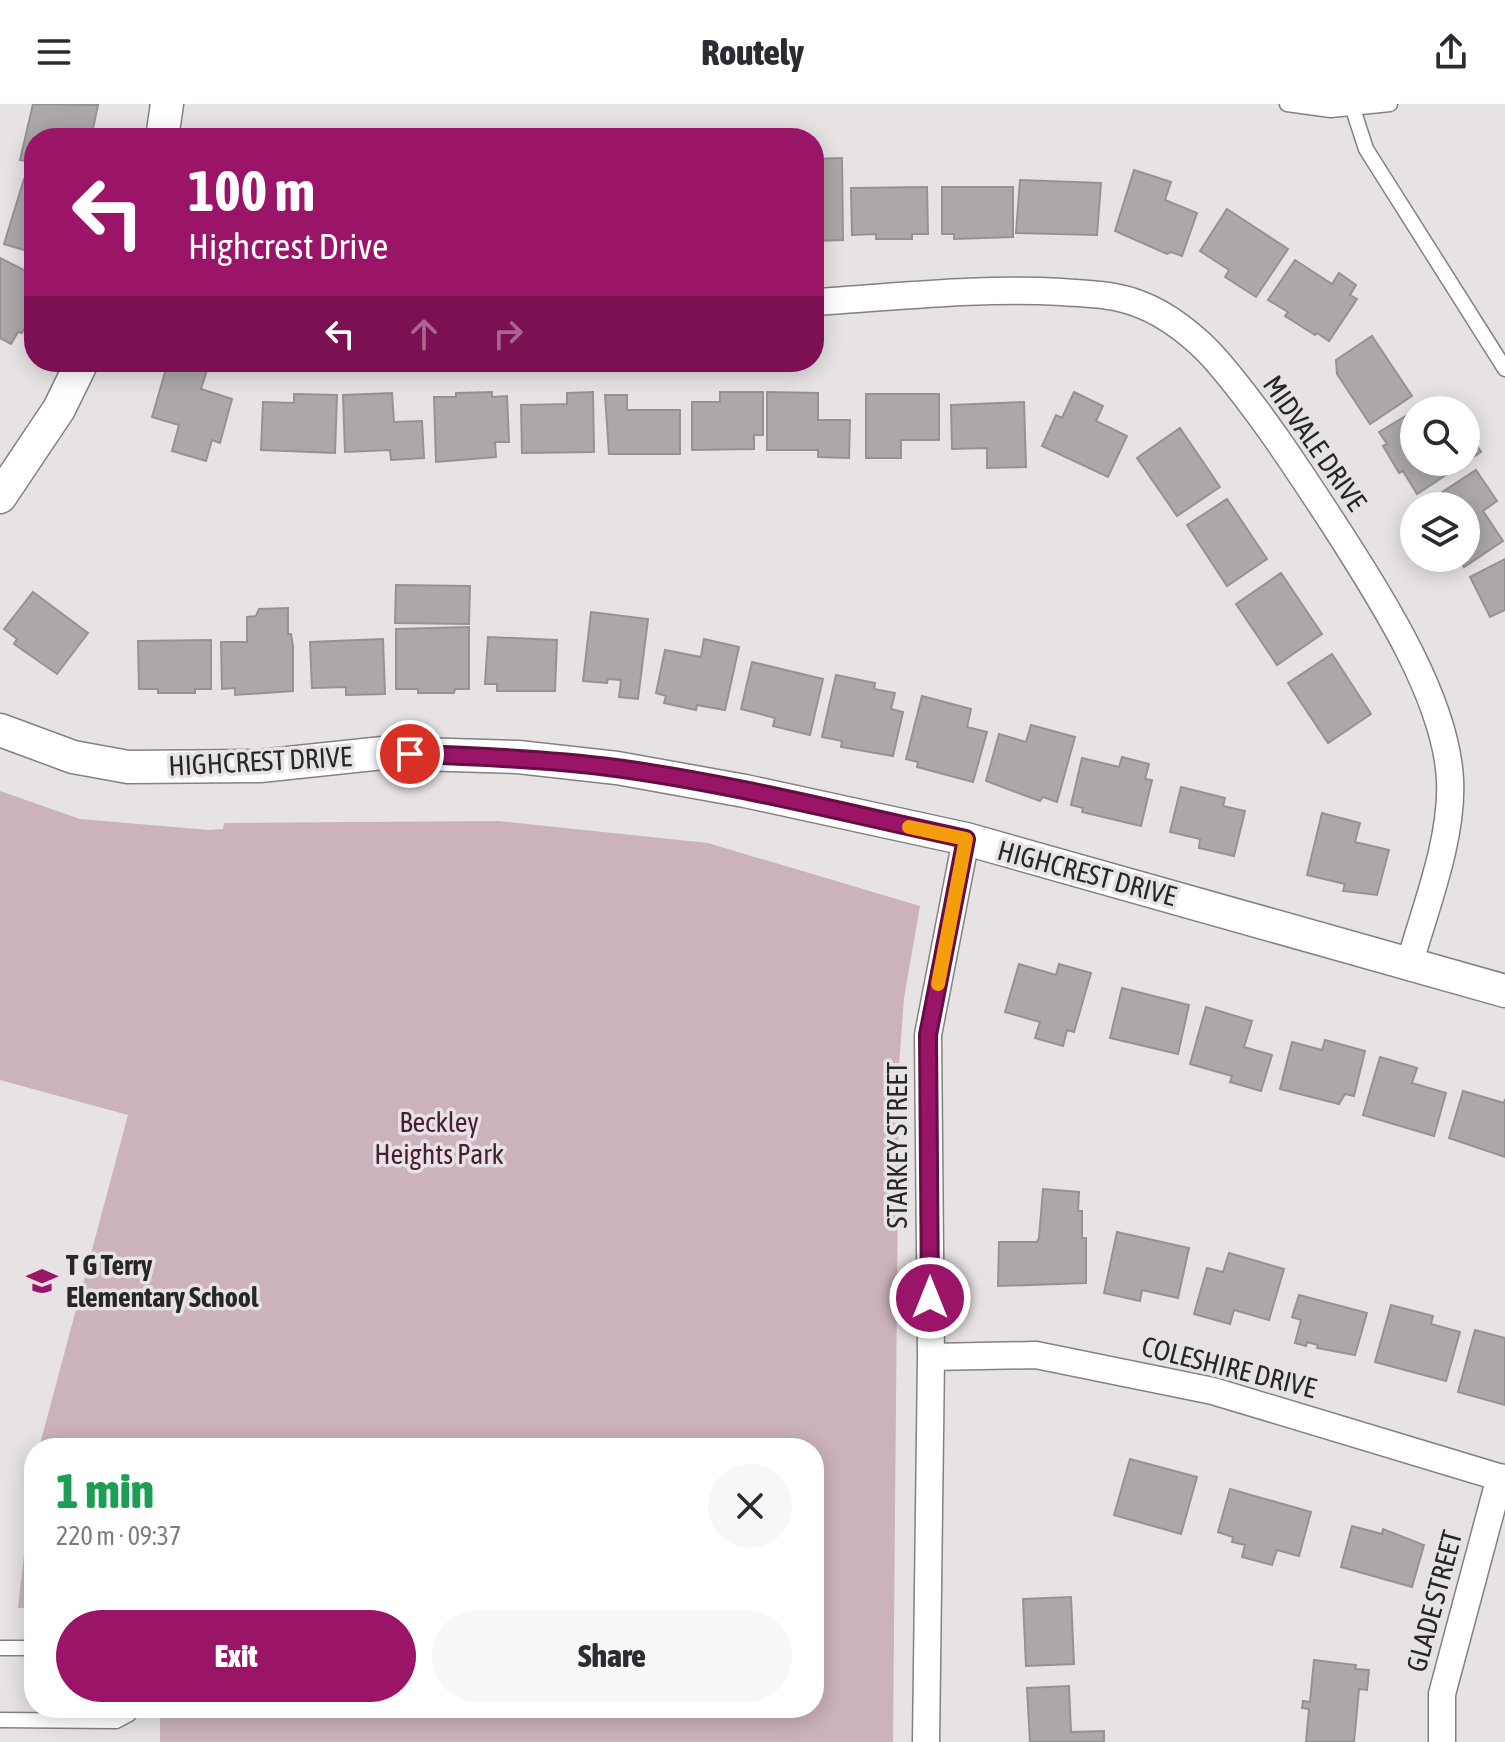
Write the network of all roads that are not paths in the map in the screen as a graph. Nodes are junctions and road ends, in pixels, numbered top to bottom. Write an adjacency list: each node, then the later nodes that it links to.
1 (167, 104): 5 (street)
2 (1287, 104): 4 (lane)
3 (1390, 104): 4 (lane)
4 (1353, 109): 7 (lane)
5 (163, 128)
6 (824, 301): 12 (street, MIDVALE DRIVE)
7 (1505, 369)
8 (77, 372): 9 (street)
9 (0, 497)
10 (0, 730): 11 (street, HIGHCREST DRIVE)
11 (966, 839): 12 (street, HIGHCREST DRIVE); 14 (street, STARKEY STREET)
12 (1410, 962): 13 (street, HIGHCREST DRIVE)
13 (1505, 991)
14 (931, 1357): 15 (street, COLESHIRE DRIVE); 20 (street, STARKEY STREET)
15 (1503, 1478): 21 (street, GLADE STREET)
16 (0, 1648): 17 (lane)
17 (24, 1648)
18 (122, 1718): 19 (lane)
19 (0, 1720)
20 (926, 1742)
21 (1442, 1742)

